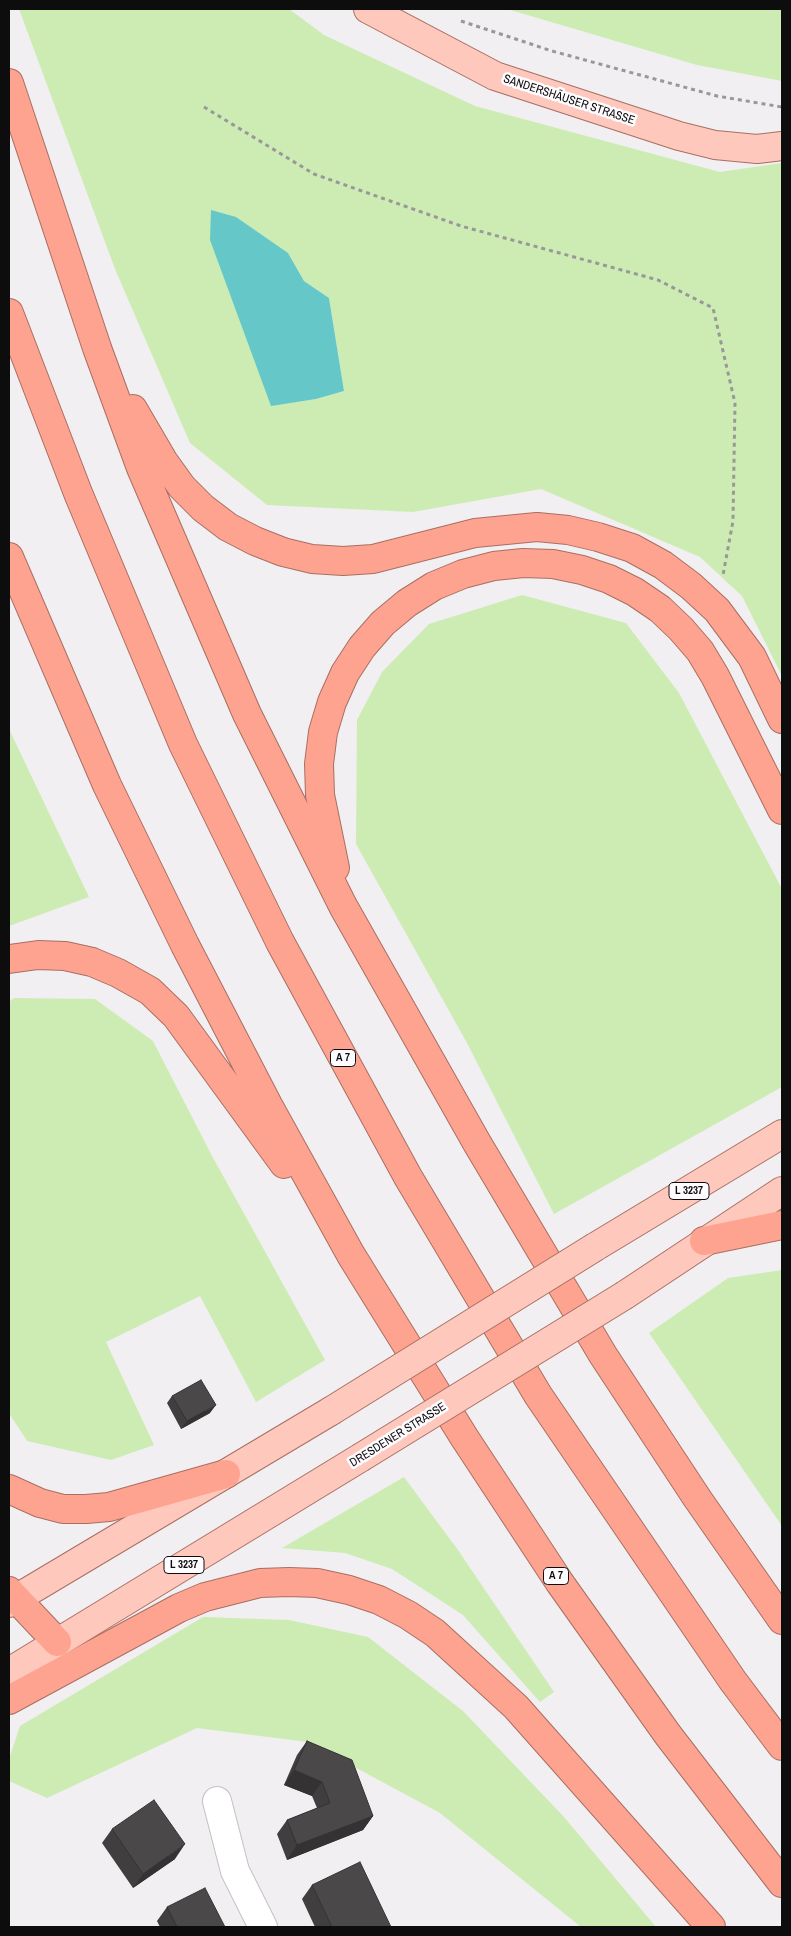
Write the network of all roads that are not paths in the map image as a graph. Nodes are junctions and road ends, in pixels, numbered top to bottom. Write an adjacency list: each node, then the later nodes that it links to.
1 (368, 9): 3 (main road, SANDERSHÄUSER STRASSE)
2 (9, 83): 5 (highway)
3 (782, 146)
4 (9, 313): 23 (highway, A 7)
5 (97, 348): 7 (highway); 9 (highway)
6 (9, 557): 15 (highway, A 7)
7 (782, 719)
8 (782, 810): 9 (highway)
9 (343, 906): 19 (highway)
10 (9, 959): 15 (highway)
11 (782, 1134): 16 (main road, L 3237, bridge)
12 (782, 1191): 14 (main road, DRESDENER STRASSE / L 3237)
13 (782, 1225): 14 (highway)
14 (704, 1241): 20 (main road, DRESDENER STRASSE / L 3237, bridge)
15 (351, 1255): 25 (highway, A 7)
16 (226, 1474): 17 (highway); 18 (main road, L 3237)
17 (9, 1490)
18 (11, 1598): 20 (highway)
19 (782, 1620)
20 (57, 1642): 21 (main road, DRESDENER STRASSE / L 3237)
21 (9, 1672)
22 (9, 1700): 27 (highway)
23 (782, 1746)
24 (217, 1801): 26 (street)
25 (782, 1883)
26 (263, 1927)
27 (711, 1927)

